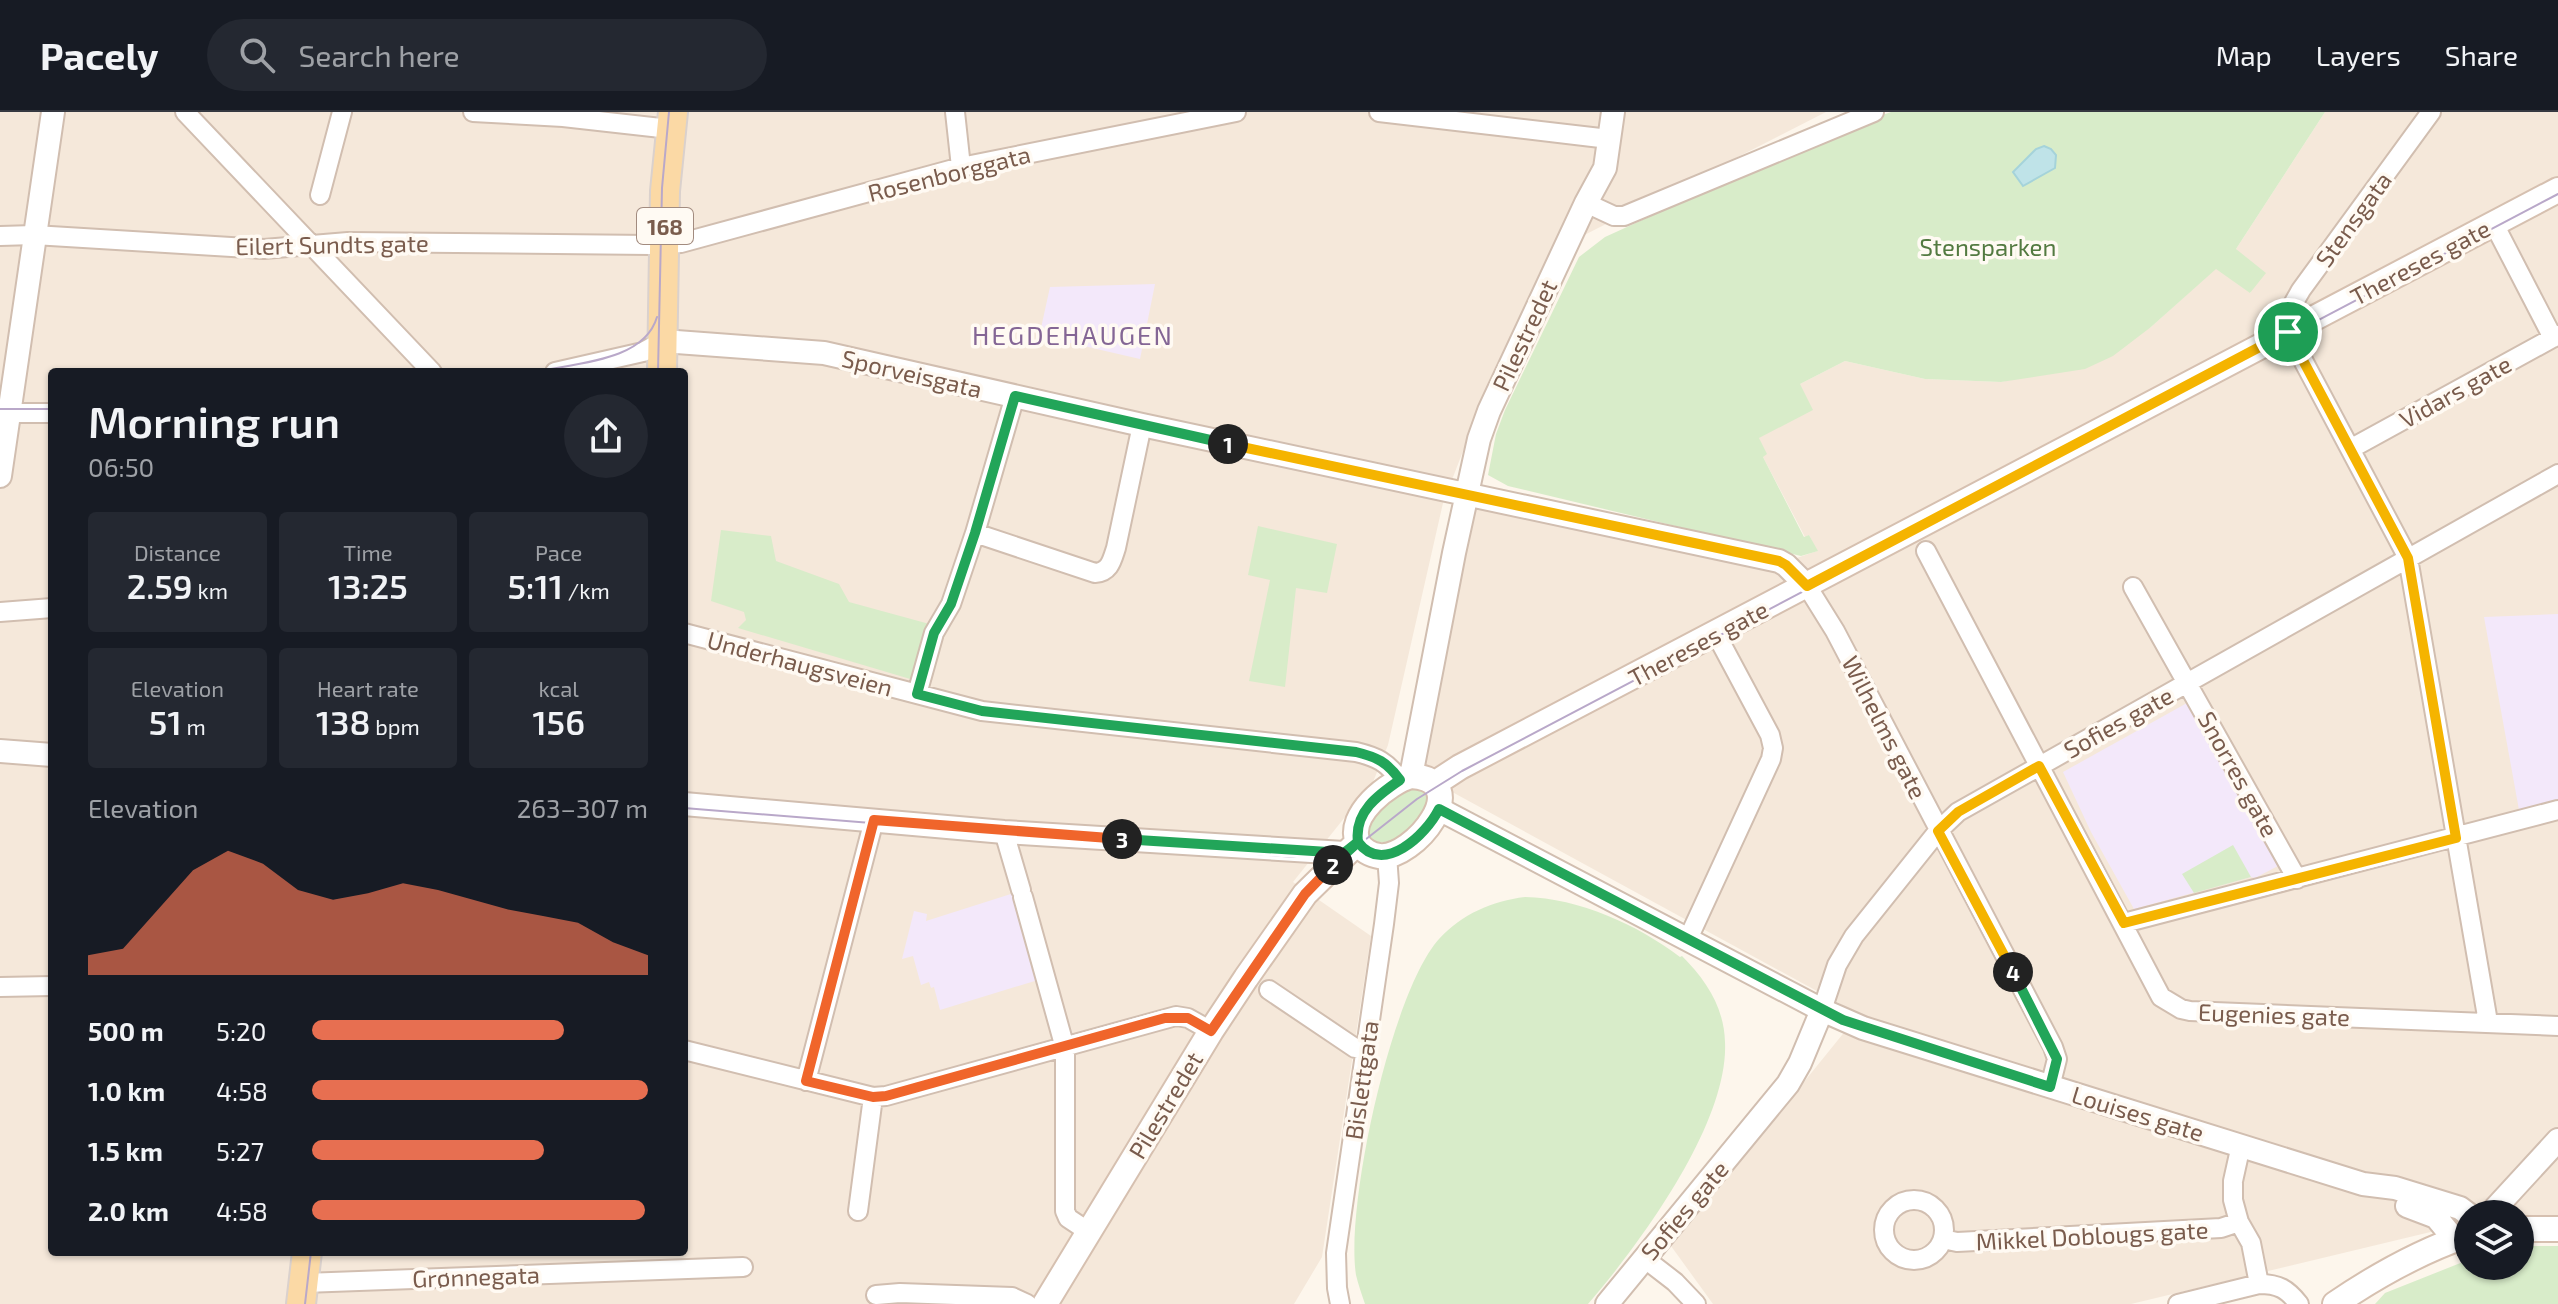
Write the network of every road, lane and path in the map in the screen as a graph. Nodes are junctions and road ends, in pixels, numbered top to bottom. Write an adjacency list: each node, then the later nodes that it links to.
1 (53, 112): 18 (street)
2 (185, 112): 21 (street)
3 (342, 112): 15 (street)
4 (473, 112): 11 (street)
5 (955, 112): 13 (street)
6 (1236, 112): 13 (street, Rosenborggata)
7 (1379, 112): 12 (street)
8 (1613, 112): 12 (street, Pilestredet)
9 (1874, 112): 16 (street)
10 (2431, 112): 22 (street, Stensgata)
11 (672, 120): 20 (main road, 168)
12 (1609, 139): 16 (street, Pilestredet)
13 (961, 167): 20 (street, Rosenborggata)
14 (2558, 190): 17 (main road, Thereses gate)
15 (320, 195)
16 (1586, 203): 36 (street, Pilestredet)
17 (2494, 224): 22 (main road, Thereses gate); 23 (street)
18 (34, 235): 19 (street, Eilert Sundts gate); 21 (street, Eilert Sundts gate); 29 (street)
19 (0, 236)
20 (664, 244): 21 (street, Eilert Sundts gate); 24 (main road, 168)
21 (310, 245): 25 (street)
22 (2288, 332): 33 (street); 40 (main road, Thereses gate)
23 (2555, 336): 33 (street, Vidars gate)
24 (663, 341): 26 (street); 27 (main road, 168); 28 (street, Sporveisgata)
25 (428, 368)
26 (573, 368)
27 (662, 368)
28 (1015, 396): 31 (street, Sporveisgata); 37 (street, Underhaugsveien)
29 (4, 413): 30 (street); 32 (street)
30 (48, 413)
31 (1142, 425): 36 (street, Sporveisgata); 37 (street)
32 (2, 442): 35 (street)
33 (2352, 448): 39 (street)
34 (2558, 474): 39 (street, Sofies gate)
35 (0, 476)
36 (1467, 494): 40 (street, Sporveisgata); 51 (street, Pilestredet)
37 (975, 533): 47 (street, Underhaugsveien)
38 (1926, 551): 50 (street, Eugenies gate)
39 (2408, 558): 46 (street, Sofies gate); 58 (street)
40 (1807, 586): 45 (main road, Thereses gate); 56 (street, Wilhelms gate)
41 (2133, 587): 46 (street, Snorres gate)
42 (48, 608): 43 (street)
43 (0, 612)
44 (690, 634): 47 (street, Underhaugsveien)
45 (1716, 634): 51 (main road, Thereses gate); 63 (street)
46 (2188, 682): 50 (street, Sofies gate); 61 (street, Snorres gate)
47 (917, 694): 51 (street, Underhaugsveien)
48 (0, 751): 49 (street)
49 (48, 755)
50 (2039, 766): 56 (street, Sofies gate); 62 (street, Eugenies gate)
51 (1415, 780): 53 (main road); 59 (main road, Thereses gate)
52 (688, 804): 55 (street)
53 (1439, 809): 60 (main road); 63 (street, Louises gate)
54 (2558, 810): 58 (street)
55 (874, 820): 57 (street); 74 (street)
56 (1938, 831): 67 (street, Sofies gate); 75 (street, Wilhelms gate)
57 (1004, 832): 59 (street); 71 (street)
58 (2456, 838): 61 (street); 68 (street)
59 (1351, 848): 60 (main road); 70 (main road, Pilestredet)
60 (1387, 855): 72 (street, Bislettgata)
61 (2297, 879): 62 (street)
62 (2124, 923): 68 (street, Eugenies gate)
63 (1688, 939): 67 (street, Louises gate)
64 (48, 986): 65 (street)
65 (0, 987)
66 (1269, 990): 72 (street)
67 (1822, 1010): 75 (street, Louises gate); 91 (street, Sofies gate)
68 (2488, 1022): 69 (street, Eugenies gate)
69 (2558, 1026)
70 (1211, 1031): 71 (street); 87 (main road, Pilestredet)
71 (1065, 1048): 76 (street); 87 (street)
72 (1366, 1050): 98 (street, Bislettgata)
73 (688, 1051): 74 (street)
74 (806, 1081): 76 (street)
75 (2050, 1087): 78 (street, Louises gate)
76 (873, 1097): 82 (street)
77 (2558, 1140): 80 (street)
78 (2241, 1145): 79 (street, Louises gate); 83 (street, Mikkel Doblougs gate)
79 (2363, 1184): 81 (street, Louises gate); 86 (street, Louises gate)
80 (2503, 1200)
81 (2454, 1206)
82 (858, 1211)
83 (2239, 1222): 88 (street, Mikkel Doblougs gate); 93 (street, Mikkel Doblougs gate)
84 (2534, 1229): 85 (main road)
85 (2558, 1229)
86 (2454, 1231)
87 (1089, 1232): 97 (main road, Pilestredet)
88 (1943, 1239)
89 (2454, 1241): 103 (main road)
90 (307, 1256): 94 (main road)
91 (1644, 1258): 99 (street, Sofies gate); 100 (street)
92 (743, 1267): 94 (street, Grønnegata)
93 (2259, 1284): 101 (street); 102 (street)
94 (303, 1293)
95 (876, 1295): 96 (street)
96 (1027, 1304)
97 (1045, 1304)
98 (1340, 1304)
99 (1607, 1304)
100 (1696, 1304)
101 (2178, 1304)
102 (2299, 1304)
103 (2335, 1304)

